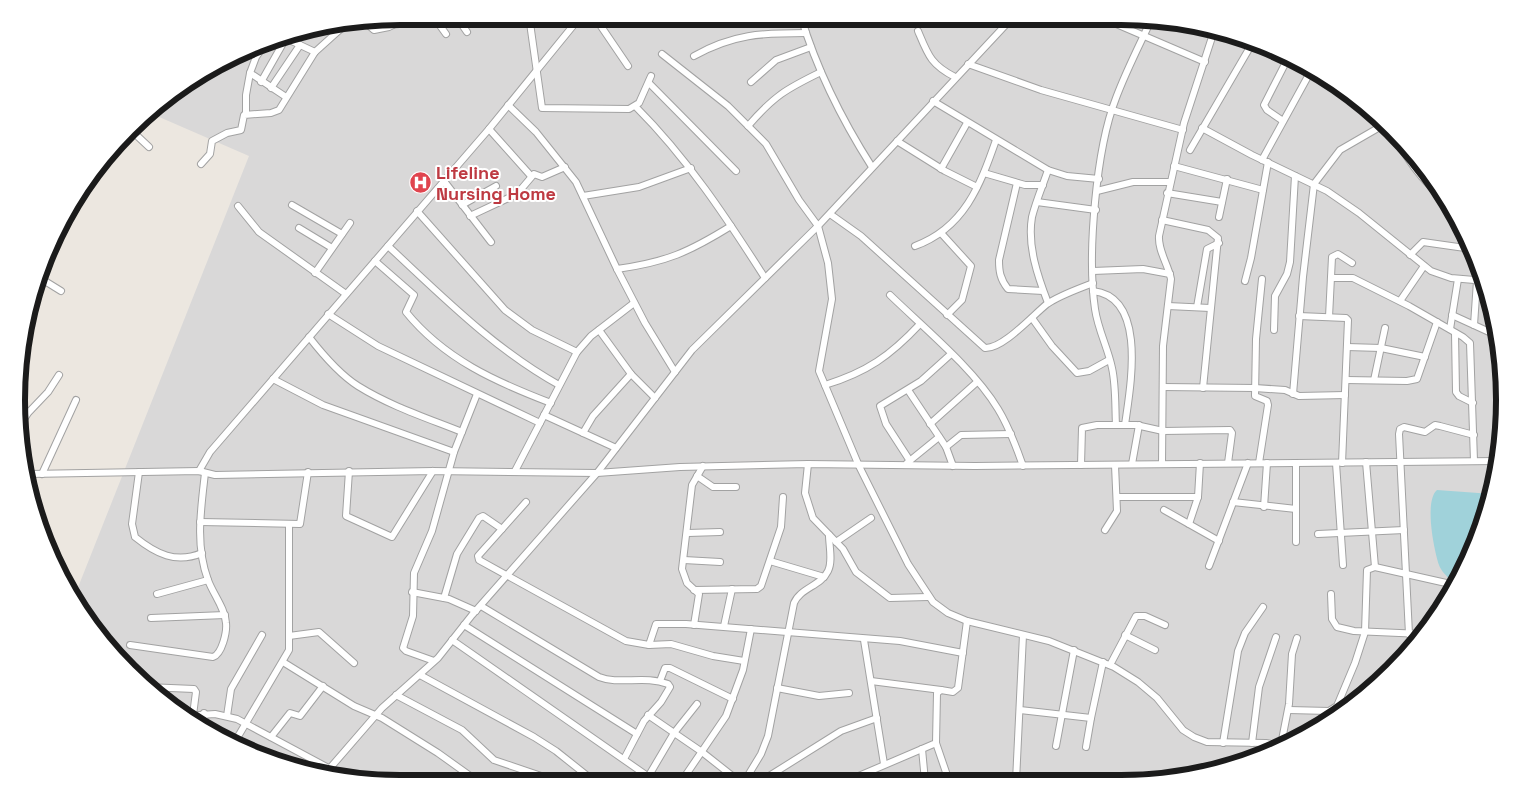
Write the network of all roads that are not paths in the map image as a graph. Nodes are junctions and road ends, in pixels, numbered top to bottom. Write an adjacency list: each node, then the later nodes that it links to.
1 (391, 25): 10 (street)
2 (439, 25): 16 (street)
3 (462, 25): 14 (street)
4 (529, 25): 32 (street)
5 (574, 25): 32 (street)
6 (600, 25): 31 (street)
7 (804, 25): 15 (street)
8 (1005, 25): 30 (street)
9 (1118, 25): 17 (street)
10 (370, 26)
11 (1148, 26): 17 (street)
12 (340, 30): 24 (street)
13 (918, 31): 36 (street)
14 (467, 32)
15 (806, 33): 22 (street); 27 (street)
16 (446, 34)
17 (1143, 36): 28 (street); 44 (street)
18 (1212, 37): 28 (street)
19 (292, 41): 21 (street)
20 (280, 45): 37 (street)
21 (300, 45): 24 (street); 39 (street)
22 (811, 47): 33 (street); 38 (street)
23 (1249, 48): 49 (street)
24 (315, 52): 40 (street)
25 (259, 53): 34 (street)
26 (662, 54): 48 (street)
27 (694, 56)
28 (1205, 62): 52 (street)
29 (1285, 63): 46 (street)
30 (968, 64): 36 (street); 44 (street)
31 (628, 66)
32 (536, 72): 42 (street); 43 (street)
33 (821, 72): 48 (street); 63 (street)
34 (250, 73): 37 (street); 45 (street)
35 (1308, 75): 46 (street)
36 (955, 77): 41 (street)
37 (261, 82): 39 (street)
38 (751, 82)
39 (271, 88): 40 (street)
40 (286, 97): 45 (street)
41 (933, 101): 47 (street); 54 (street)
42 (508, 105): 51 (street); 62 (street)
43 (636, 107): 64 (street); 67 (street)
44 (1113, 109): 52 (street); 71 (street)
45 (246, 114): 59 (street)
46 (1283, 121): 58 (street)
47 (968, 123): 55 (street); 65 (street)
48 (748, 126): 98 (street)
49 (1202, 128): 57 (street); 58 (street)
50 (1378, 128): 78 (street)
51 (489, 129): 69 (street); 74 (street)
52 (1183, 130): 61 (street)
53 (135, 135): 56 (street)
54 (897, 140): 63 (street); 65 (street)
55 (996, 140): 66 (street); 68 (street)
56 (149, 148)
57 (1190, 150)
58 (1265, 161): 70 (street); 81 (street)
59 (201, 164)
60 (1413, 165): 73 (street)
61 (1174, 166): 72 (street); 75 (street)
62 (565, 167): 69 (street); 84 (street)
63 (872, 167): 92 (street)
64 (691, 168): 84 (street); 97 (street)
65 (942, 169): 80 (street)
66 (1048, 170): 71 (street); 77 (street)
67 (736, 171)
68 (984, 172): 76 (street); 80 (street)
69 (531, 176): 93 (street)
70 (1295, 176): 78 (street); 146 (street)
71 (1098, 179): 82 (street)
72 (1227, 180): 81 (street); 86 (street)
73 (1425, 180)
74 (444, 181): 88 (street); 91 (street)
75 (1170, 182): 82 (street); 83 (street)
76 (1017, 183): 77 (street); 126 (street)
77 (1043, 184): 85 (street)
78 (1314, 184): 108 (street); 137 (street)
79 (496, 186): 88 (street)
80 (977, 187): 100 (street)
81 (1263, 190): 121 (street)
82 (1097, 191): 90 (street)
83 (1167, 193): 86 (street); 95 (street)
84 (584, 196): 112 (street)
85 (1037, 202): 90 (street); 126 (street)
86 (1222, 202): 94 (street)
87 (292, 205): 101 (street)
88 (462, 205): 93 (street)
89 (238, 206): 114 (street)
90 (1096, 210): 113 (street)
91 (417, 212): 104 (street); 152 (street)
92 (830, 214): 98 (street); 136 (street)
93 (470, 216): 102 (street)
94 (1219, 217)
95 (1162, 220): 103 (street); 115 (street)
96 (350, 223): 101 (street)
97 (731, 226): 112 (street); 116 (street)
98 (818, 226): 116 (street); 163 (street)
99 (299, 228): 107 (street)
100 (941, 233): 105 (street); 136 (street)
101 (342, 234): 107 (street)
102 (490, 242)
103 (1219, 243): 133 (street); 134 (street)
104 (388, 246): 109 (street); 164 (street)
105 (915, 246)
106 (1463, 247): 108 (street)
107 (332, 248): 114 (street)
108 (1410, 255): 111 (street)
109 (375, 261): 127 (street); 175 (street)
110 (1352, 263): 117 (street)
111 (1424, 266): 119 (street); 129 (street)
112 (617, 269): 130 (street)
113 (1093, 271): 115 (street); 124 (street)
114 (315, 273): 127 (street)
115 (1170, 274): 132 (street)
116 (765, 278): 156 (street)
117 (1330, 278): 129 (street); 139 (street)
118 (1262, 279): 167 (street)
119 (1458, 279): 122 (street); 138 (street)
120 (44, 281): 125 (street)
121 (1245, 281)
122 (1477, 281)
123 (1477, 282): 143 (street)
124 (1093, 287): 131 (street); 155 (street); 181 (street)
125 (61, 291)
126 (1043, 291): 131 (street)
127 (346, 294): 135 (street)
128 (890, 294): 142 (street)
129 (1400, 301): 141 (street)
130 (634, 303): 145 (street); 156 (street)
131 (1048, 303): 140 (street)
132 (1168, 306): 133 (street); 165 (street)
133 (1197, 307): 134 (street)
134 (1210, 308): 166 (street)
135 (328, 314): 149 (street); 169 (street)
136 (947, 315): 140 (street)
137 (1300, 316): 139 (street); 170 (street)
138 (1452, 316): 143 (street); 147 (street)
139 (1329, 317): 150 (street)
140 (1032, 318): 155 (street)
141 (1437, 322): 147 (street); 154 (street)
142 (920, 324): 153 (street); 163 (street)
143 (1474, 325): 148 (street)
144 (1386, 328): 151 (street)
145 (599, 330): 152 (street); 157 (street)
146 (1274, 330)
147 (1452, 331): 174 (street); 174 (street)
148 (1490, 332)
149 (309, 337): 159 (street); 184 (street)
150 (1348, 347): 151 (street); 160 (street)
151 (1381, 348): 154 (street); 161 (street)
152 (577, 352): 164 (street)
153 (950, 354): 162 (street); 168 (street)
154 (1425, 357): 161 (street)
155 (1109, 360): 180 (street)
156 (674, 372): 172 (street)
157 (631, 374): 172 (street); 185 (street)
158 (59, 375): 176 (street)
159 (273, 379): 191 (street); 218 (street)
160 (1346, 380): 161 (street); 171 (street)
161 (1374, 380)
162 (978, 382): 179 (street); 186 (street)
163 (825, 384): 210 (street)
164 (560, 385): 175 (street)
165 (1163, 387): 166 (street); 183 (street)
166 (1203, 388): 167 (street)
167 (1255, 388): 170 (street); 199 (street)
168 (908, 390): 179 (street); 204 (street)
169 (477, 394): 178 (street); 184 (street)
170 (1293, 394): 171 (street)
171 (1344, 395): 202 (street)
172 (654, 398): 190 (street)
173 (76, 400): 222 (street)
174 (1473, 402): 187 (street)
175 (551, 403): 177 (street)
176 (26, 415)
177 (544, 415): 178 (street); 185 (street)
178 (540, 424): 216 (street)
179 (930, 424): 188 (street)
180 (1116, 424): 181 (street); 208 (street)
181 (1125, 425): 182 (street)
182 (1139, 425): 183 (street); 206 (street)
183 (1162, 431): 197 (street); 207 (street)
184 (462, 432): 191 (street)
185 (583, 433): 190 (street)
186 (1011, 434): 189 (street); 212 (street)
187 (1474, 435): 192 (street); 195 (street)
188 (939, 437): 189 (street); 204 (street)
189 (946, 447): 211 (street)
190 (616, 448): 220 (street)
191 (454, 452): 215 (street)
192 (1474, 461): 193 (street); 195 (street)
193 (1491, 461)
194 (1366, 462): 195 (street); 202 (street); 240 (street)
195 (1400, 462): 239 (street)
196 (1200, 463): 197 (street); 207 (street); 227 (street)
197 (1228, 463): 198 (street)
198 (1248, 463): 199 (street); 229 (street)
199 (1259, 463): 200 (street)
200 (1267, 463): 201 (street); 230 (street)
201 (1296, 463): 202 (street); 231 (street)
202 (1339, 463): 242 (street)
203 (808, 464): 209 (street); 210 (street); 245 (street)
204 (907, 464): 210 (street); 211 (street)
205 (1116, 464): 206 (street); 208 (street); 226 (street)
206 (1132, 464): 207 (street)
207 (1162, 464)
208 (1081, 465): 212 (street)
209 (703, 466): 220 (street); 223 (street)
210 (859, 466): 266 (street)
211 (953, 466): 212 (street)
212 (1023, 466)
213 (350, 471): 214 (street); 214 (street); 219 (street)
214 (433, 471): 215 (street)
215 (448, 471): 216 (street); 263 (street)
216 (515, 471): 220 (street)
217 (138, 472): 218 (street); 222 (street); 249 (street)
218 (202, 472): 219 (street); 234 (street)
219 (308, 472): 236 (street)
220 (596, 473): 257 (street)
221 (32, 474): 222 (street)
222 (42, 474)
223 (697, 476): 224 (street); 243 (street)
224 (736, 488)
225 (783, 497): 252 (street)
226 (1117, 497): 227 (street); 238 (street)
227 (1198, 497): 235 (street)
228 (526, 502): 237 (street)
229 (1233, 502): 230 (street); 246 (street)
230 (1264, 507): 231 (street)
231 (1296, 509): 248 (street)
232 (1164, 510): 235 (street)
233 (871, 518): 247 (street)
234 (200, 522): 236 (street); 249 (street)
235 (1189, 524): 246 (street)
236 (289, 525): 285 (street)
237 (502, 529): 257 (street); 267 (street)
238 (1105, 530)
239 (1404, 530): 240 (street); 256 (street)
240 (1372, 531): 242 (street); 255 (street)
241 (720, 532): 243 (street)
242 (1341, 532): 244 (street); 253 (street)
243 (688, 533): 250 (street)
244 (1318, 534)
245 (829, 535): 247 (street); 258 (street)
246 (1219, 540): 254 (street)
247 (836, 542): 266 (street)
248 (1296, 542)
249 (202, 553): 259 (street)
250 (684, 560): 251 (street); 262 (street)
251 (720, 562)
252 (770, 562): 258 (street); 261 (street)
253 (1343, 565)
254 (1209, 566)
255 (1374, 567): 256 (street); 279 (street)
256 (1406, 573): 260 (street); 280 (street)
257 (507, 576): 269 (street); 291 (street)
258 (824, 577): 278 (street)
259 (208, 580): 264 (street); 270 (street)
260 (1447, 584)
261 (732, 589): 262 (street); 276 (street)
262 (694, 590): 274 (street)
263 (412, 592): 267 (street); 295 (street)
264 (157, 594)
265 (1331, 594): 279 (street)
266 (928, 597): 272 (street)
267 (444, 598): 269 (street)
268 (1263, 606): 330 (street)
269 (478, 608): 273 (street); 301 (street)
270 (224, 615): 271 (street); 290 (street)
271 (151, 618)
272 (967, 621): 283 (street); 294 (street)
273 (464, 625): 288 (street); 325 (street)
274 (694, 625): 276 (street); 291 (street)
275 (1165, 625): 284 (street)
276 (724, 626): 277 (street)
277 (751, 629): 278 (street); 296 (street)
278 (788, 632): 289 (street); 305 (street)
279 (1365, 632): 280 (street); 312 (street)
280 (1409, 634): 281 (street)
281 (1414, 634)
282 (262, 635): 319 (street)
283 (1023, 635): 292 (street); 311 (street)
284 (1125, 635): 293 (street); 299 (street)
285 (290, 636): 297 (street); 298 (street)
286 (1276, 637): 331 (street)
287 (1297, 638): 312 (street)
288 (452, 640): 295 (street); 337 (street)
289 (864, 640): 294 (street); 302 (street)
290 (130, 645)
291 (649, 645): 296 (street)
292 (1074, 650): 299 (street); 318 (street)
293 (1155, 650)
294 (963, 653): 306 (street)
295 (434, 661): 300 (street)
296 (744, 661): 309 (street)
297 (284, 662): 303 (street); 323 (street)
298 (354, 663)
299 (1106, 664): 321 (street); 330 (street)
300 (420, 674): 307 (street); 343 (street)
301 (660, 681): 309 (street); 317 (street)
302 (871, 681): 306 (street); 320 (street)
303 (323, 686): 316 (street); 327 (street)
304 (160, 688): 313 (street)
305 (777, 688): 308 (street); 348 (street)
306 (941, 690): 329 (street)
307 (396, 694): 316 (street); 342 (street)
308 (849, 694)
309 (733, 699): 336 (street)
310 (697, 704): 324 (street)
311 (1020, 710): 318 (street); 353 (street)
312 (1288, 710): 328 (street)
313 (190, 711)
314 (204, 713): 315 (street); 319 (street); 322 (street)
315 (196, 715)
316 (376, 715): 340 (street); 341 (street)
317 (648, 715): 324 (street); 325 (street)
318 (1062, 715): 321 (street); 333 (street)
319 (227, 716): 323 (street)
320 (877, 718): 338 (street); 349 (street)
321 (1091, 718): 334 (street)
322 (204, 720)
323 (245, 723): 326 (street); 327 (street)
324 (674, 733): 336 (street); 345 (street)
325 (637, 734): 337 (street)
326 (237, 737)
327 (271, 737): 339 (street)
328 (1283, 738)
329 (936, 743): 335 (street); 352 (street)
330 (1223, 743): 331 (street)
331 (1252, 743): 332 (street)
332 (1268, 745)
333 (1056, 746)
334 (1086, 747)
335 (922, 749): 338 (street); 351 (street)
336 (702, 752): 346 (street); 347 (street)
337 (624, 759): 344 (street)
338 (884, 764): 350 (street)
339 (315, 765)
340 (329, 768)
341 (469, 775)
342 (538, 775)
343 (586, 775)
344 (645, 775)
345 (649, 775)
346 (685, 775)
347 (731, 775)
348 (748, 775)
349 (771, 775)
350 (862, 775)
351 (924, 775)
352 (947, 775)
353 (1016, 775)

